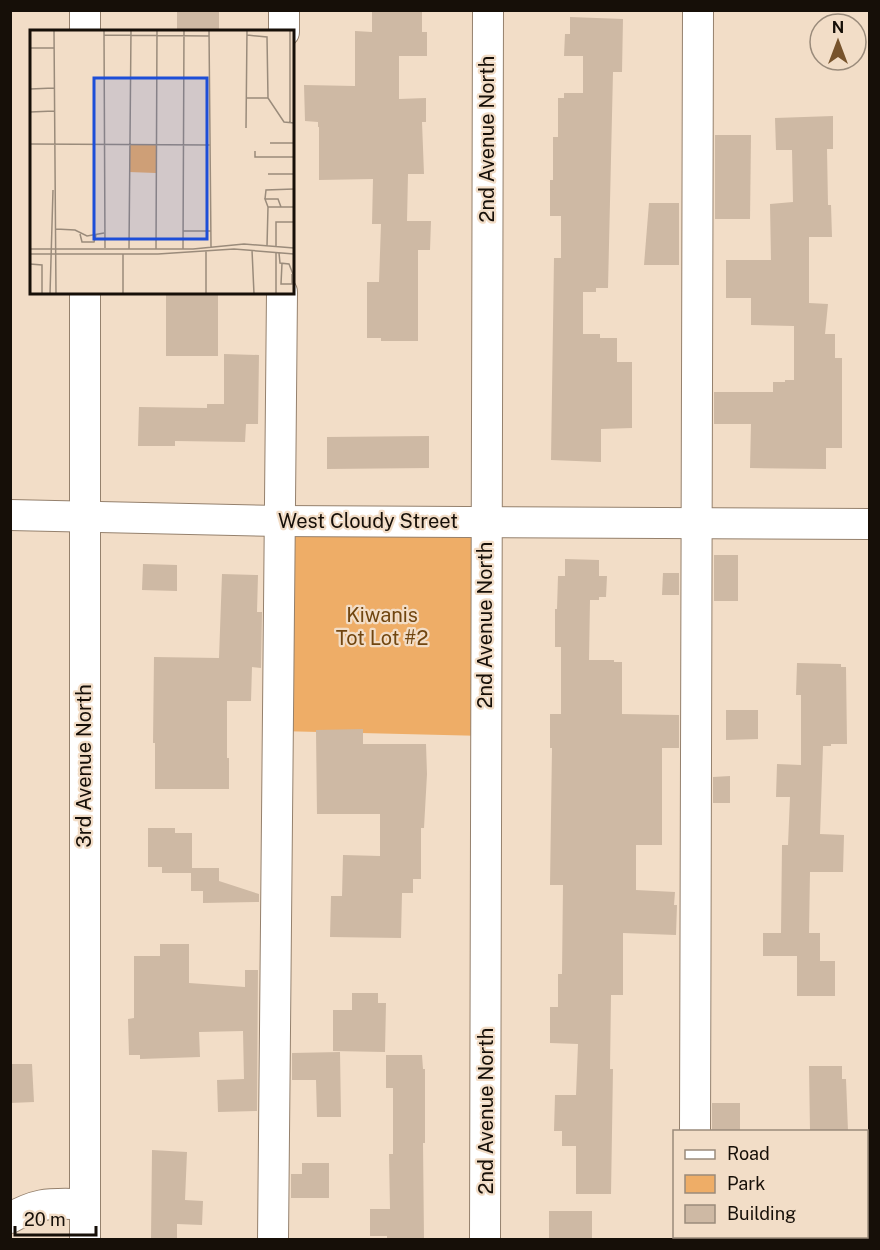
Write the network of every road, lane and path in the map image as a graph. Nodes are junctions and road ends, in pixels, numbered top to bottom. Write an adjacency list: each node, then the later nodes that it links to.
1 (85, 10): 5 (street)
2 (284, 10): 6 (street)
3 (488, 10): 12 (street, 2nd Avenue North)
4 (698, 10): 13 (street)
5 (85, 30)
6 (284, 30)
7 (85, 294): 10 (street, 3rd Avenue North)
8 (282, 294): 11 (street)
9 (10, 515): 10 (street, West Cloudy Street)
10 (85, 516): 11 (street, West Cloudy Street); 16 (street, 3rd Avenue North)
11 (280, 520): 12 (street, West Cloudy Street); 19 (street)
12 (486, 522): 13 (street, West Cloudy Street); 20 (street, 2nd Avenue North)
13 (698, 523): 14 (street, West Cloudy Street); 15 (street)
14 (870, 524)
15 (695, 1130)
16 (84, 1204): 17 (street); 18 (street, 3rd Avenue North)
17 (14, 1224)
18 (84, 1239)
19 (273, 1239)
20 (485, 1239)

